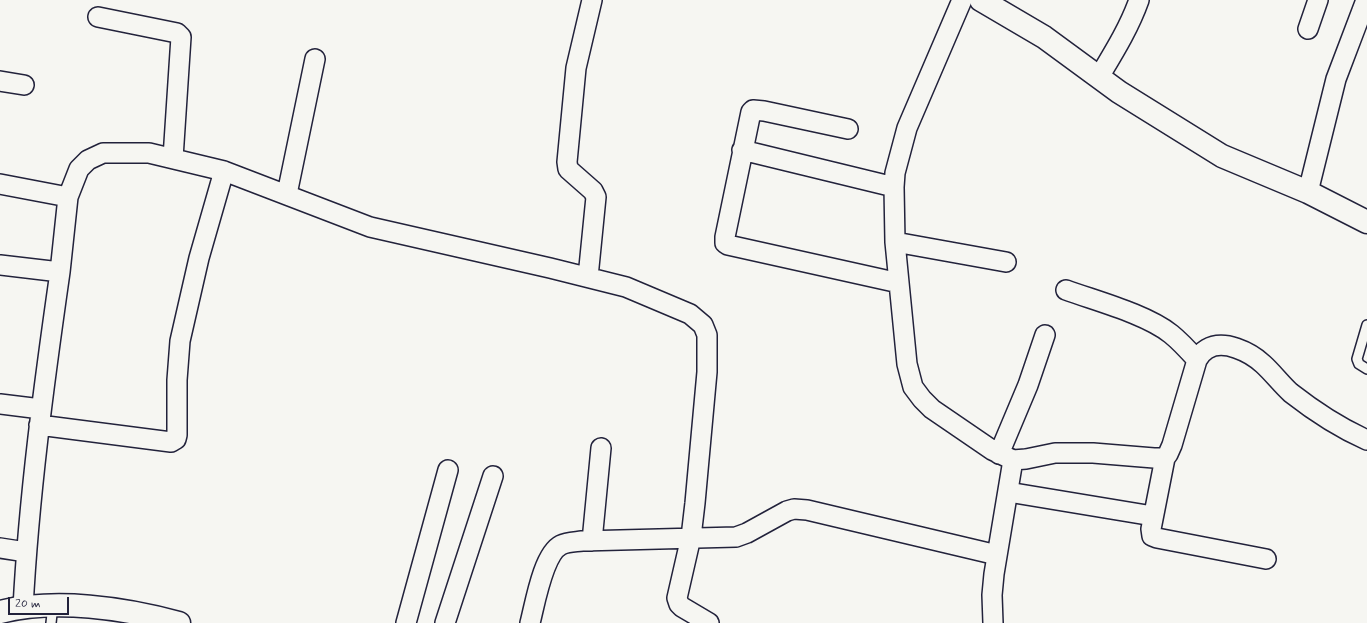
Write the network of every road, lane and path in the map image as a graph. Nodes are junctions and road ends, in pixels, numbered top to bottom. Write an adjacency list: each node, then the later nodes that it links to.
1 (592, 0): 27 (street)
2 (962, 0): 18 (street)
3 (981, 0): 10 (street)
4 (1139, 0): 10 (street)
5 (1318, 0): 8 (street)
6 (1366, 0): 19 (street)
7 (98, 17): 15 (street)
8 (1308, 29)
9 (315, 59): 20 (street)
10 (1099, 77): 19 (street)
11 (0, 82): 12 (street)
12 (24, 85)
13 (848, 129): 14 (street)
14 (742, 150): 18 (street); 28 (street)
15 (173, 158): 16 (street); 21 (street)
16 (224, 171): 20 (street); 35 (street)
17 (0, 184): 21 (street)
18 (894, 187): 23 (street)
19 (1308, 192): 22 (street)
20 (287, 194): 27 (street)
21 (68, 197): 26 (street)
22 (1367, 222)
23 (896, 242): 24 (street); 28 (street)
24 (1006, 262)
25 (0, 265): 26 (street)
26 (60, 272): 35 (street)
27 (588, 277): 44 (street)
28 (899, 283): 38 (street)
29 (1066, 290): 32 (street)
30 (1367, 325): 33 (lane)
31 (1045, 335): 38 (street)
32 (1197, 360): 36 (street); 39 (street)
33 (1367, 369)
34 (0, 404): 35 (street)
35 (40, 417): 47 (street)
36 (1367, 440)
37 (601, 448): 45 (street)
38 (1006, 457): 39 (street); 42 (street)
39 (1165, 458): 43 (street)
40 (448, 470): 54 (street)
41 (494, 476): 55 (street)
42 (1008, 492): 43 (street); 48 (street)
43 (1154, 516): 49 (street)
44 (691, 537): 45 (street); 48 (street); 57 (street)
45 (592, 541): 56 (street)
46 (0, 548): 47 (street)
47 (26, 552): 50 (street)
48 (997, 555): 58 (street)
49 (1266, 559)
50 (23, 608): 51 (street); 52 (street)
51 (0, 612)
52 (52, 614): 53 (street)
53 (178, 623)
54 (406, 623)
55 (445, 623)
56 (530, 623)
57 (709, 623)
58 (993, 623)

